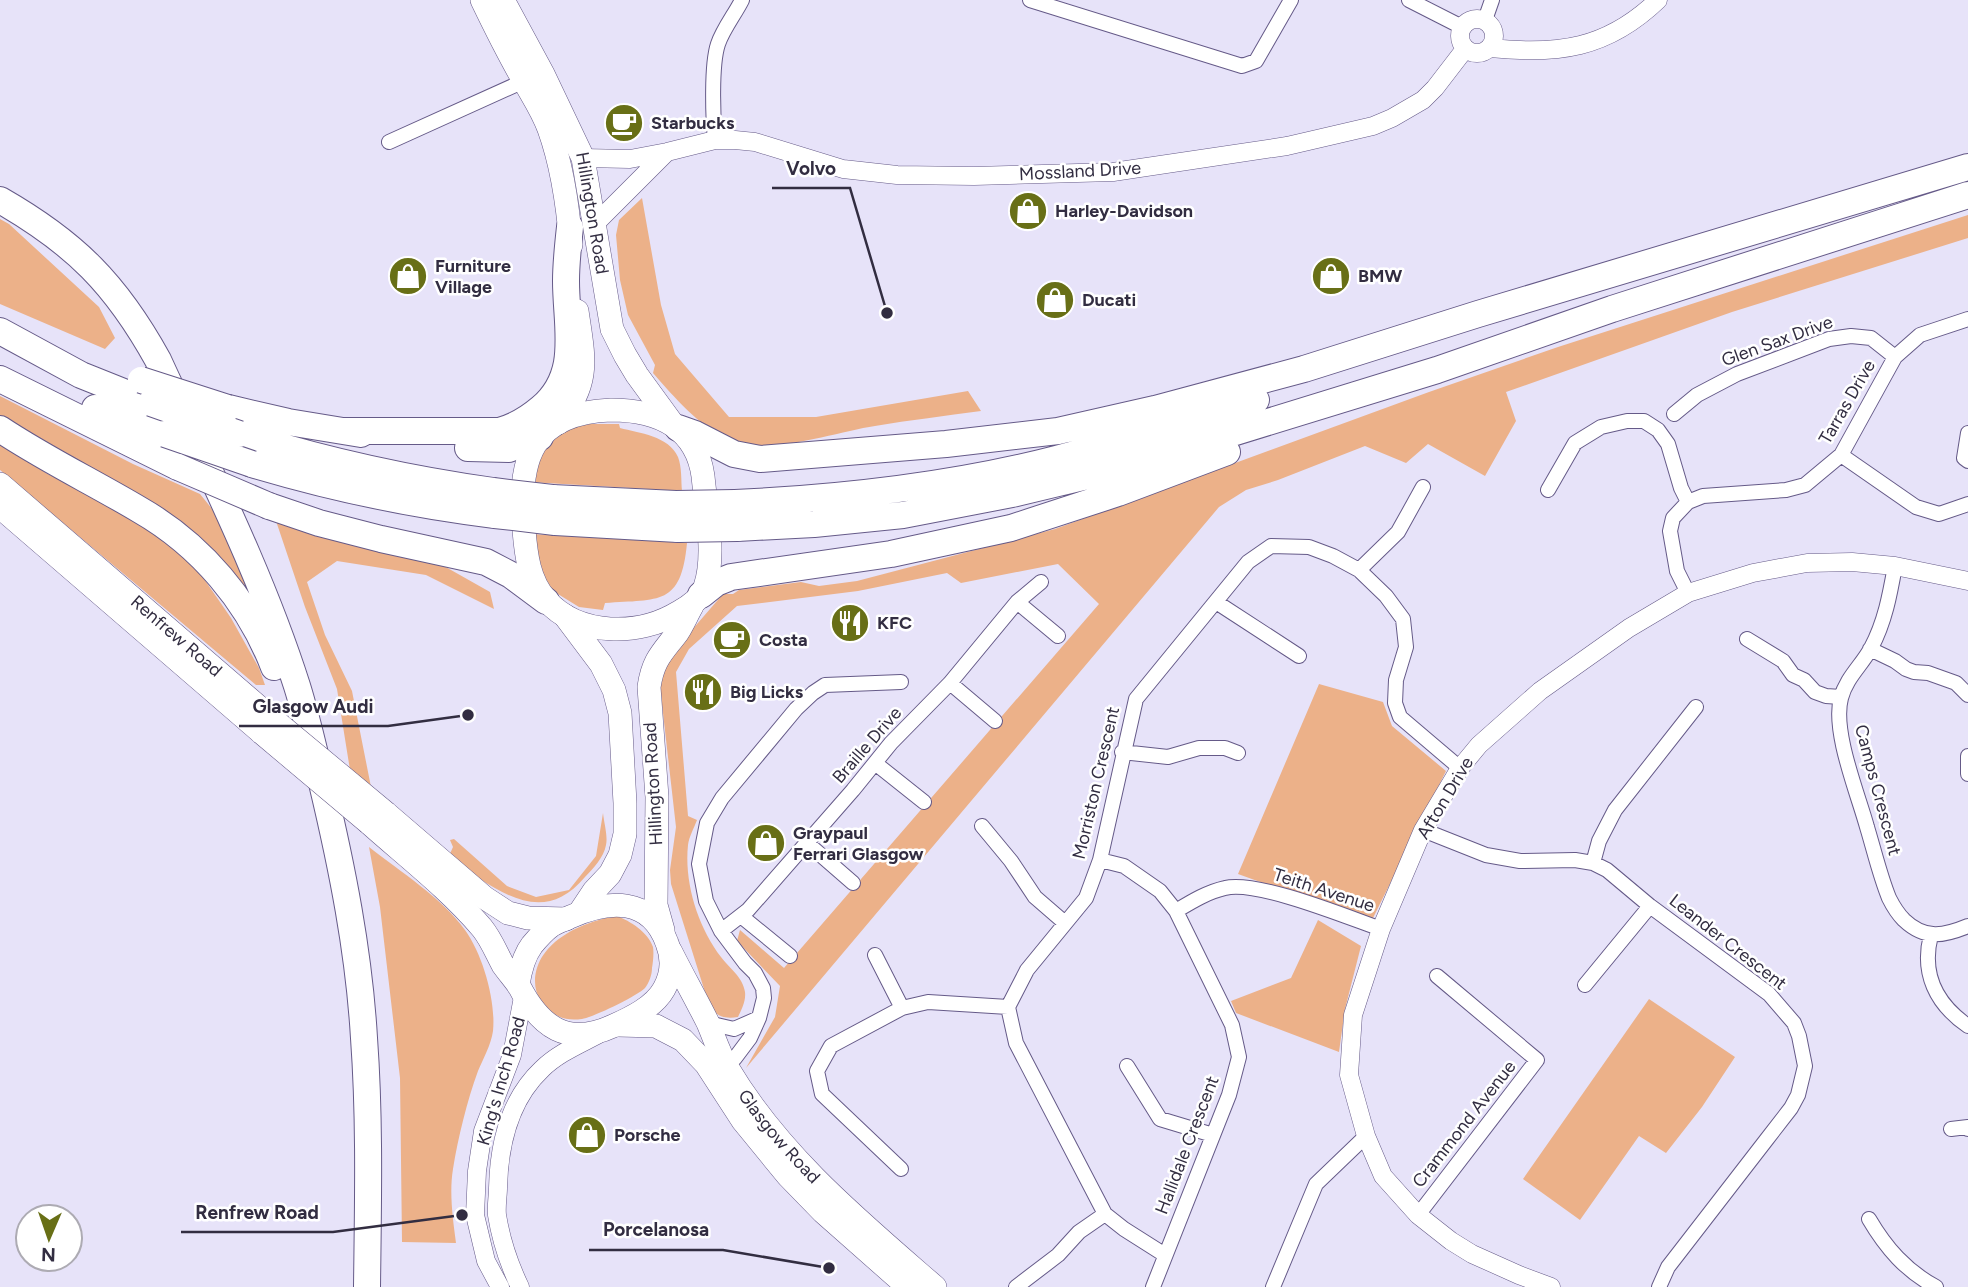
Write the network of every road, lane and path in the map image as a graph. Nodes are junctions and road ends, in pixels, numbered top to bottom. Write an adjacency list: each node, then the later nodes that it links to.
1 (482, 0): 13 (main road, Hillington Road)
2 (503, 0): 17 (main road, Hillington Road)
3 (742, 0): 14 (street)
4 (1030, 0): 5 (street)
5 (1292, 0)
6 (1409, 0): 10 (street)
7 (1492, 0): 9 (street)
8 (1658, 0): 11 (street)
9 (1485, 20): 10 (street); 11 (street)
10 (1462, 27): 12 (street)
11 (1490, 48): 12 (street)
12 (1465, 49): 14 (street, Mossland Drive)
13 (524, 81): 15 (street); 21 (main road, Hillington Road)
14 (715, 140): 16 (street, Mossland Drive)
15 (389, 142)
16 (667, 152): 17 (street, Mossland Drive); 21 (street)
17 (583, 158): 21 (main road, Hillington Road)
18 (1968, 167): 31 (highway); 45 (highway)
19 (1968, 195): 27 (highway)
20 (0, 200): 113 (highway)
21 (582, 225): 31 (main road, Hillington Road); 33 (highway); 34 (main road, Hillington Road)
22 (1968, 319): 25 (street, Tarras Drive)
23 (0, 324): 29 (highway)
24 (0, 331): 29 (highway)
25 (1895, 357): 30 (street, Glen Sax Drive); 36 (street, Tarras Drive)
26 (0, 363): 42 (highway, bridge)
27 (1437, 370): 45 (highway); 51 (highway)
28 (0, 379): 54 (highway, bridge)
29 (146, 391): 33 (highway, bridge); 42 (highway, bridge)
30 (1674, 414)
31 (675, 426): 34 (main road); 51 (main road)
32 (0, 429): 112 (highway)
33 (345, 431): 34 (highway)
34 (548, 431): 54 (main road)
35 (1968, 433): 37 (street)
36 (1841, 455): 41 (street, Tarras Drive); 43 (street)
37 (1968, 461)
38 (0, 484): 65 (main road, Renfrew Road)
39 (1423, 487): 47 (street)
40 (1548, 491): 41 (street)
41 (1688, 502): 50 (street)
42 (494, 503): 45 (highway, bridge)
43 (1968, 504)
44 (0, 507): 65 (main road, Renfrew Road)
45 (736, 516)
46 (1895, 566): 48 (street, Afton Drive); 50 (street, Afton Drive); 57 (street, Camps Crescent)
47 (1359, 569): 53 (street, Morriston Crescent); 70 (street, Morriston Crescent)
48 (1968, 581)
49 (1041, 582): 52 (street, Braille Drive)
50 (1688, 593): 70 (street, Afton Drive)
51 (697, 599): 54 (main road); 89 (main road, Hillington Road)
52 (1017, 602): 55 (street); 60 (street, Braille Drive)
53 (1216, 602): 58 (street); 66 (street, Morriston Crescent)
54 (554, 607): 82 (main road, Hillington Road)
55 (1058, 636)
56 (1747, 639): 62 (street)
57 (1870, 649): 61 (street); 62 (street, Camps Crescent)
58 (1299, 656)
59 (901, 682): 87 (street)
60 (950, 683): 64 (street); 69 (street, Braille Drive)
61 (1968, 695)
62 (1841, 697): 88 (street, Camps Crescent)
63 (1696, 707): 78 (street)
64 (995, 721)
65 (265, 724): 73 (main road, Renfrew Road, bridge)
66 (1122, 752): 67 (street); 77 (street, Morriston Crescent)
67 (1238, 753)
68 (1968, 756): 71 (street)
69 (875, 763): 72 (street); 76 (street, Braille Drive)
70 (1460, 768): 75 (street, Afton Drive)
71 (1968, 774)
72 (924, 802)
73 (377, 818): 82 (main road); 94 (main road)
74 (982, 826): 84 (street)
75 (1423, 830): 78 (street, Leander Crescent); 86 (street, Afton Drive)
76 (807, 843): 79 (street); 83 (street, Braille Drive)
77 (1100, 860): 81 (street, Hallidale Crescent); 84 (street, Morriston Crescent)
78 (1593, 863): 80 (street, Leander Crescent)
79 (853, 883)
80 (1650, 906): 93 (street); 122 (street, Leander Crescent)
81 (1176, 911): 86 (street, Teith Avenue); 105 (street, Hallidale Crescent)
82 (573, 916): 89 (main road); 94 (main road)
83 (741, 916): 87 (street, Braille Drive); 91 (street)
84 (1065, 923): 95 (street, Morriston Crescent)
85 (1968, 926): 88 (street)
86 (1381, 929): 106 (street, Afton Drive)
87 (721, 931): 97 (street)
88 (1931, 935): 100 (street)
89 (667, 943): 98 (main road, Glasgow Road); 99 (main road)
90 (875, 955): 96 (street)
91 (790, 956)
92 (1437, 976): 109 (street, Crammond Avenue)
93 (1585, 985)
94 (520, 991): 99 (main road); 114 (street, King's Inch Road)
95 (1008, 1007): 96 (street); 108 (street)
96 (902, 1008): 107 (street)
97 (759, 1018): 98 (street); 102 (street)
98 (708, 1023): 102 (main road, Glasgow Road)
99 (612, 1026): 102 (main road, Glasgow Road); 115 (street, King's Inch Road)
100 (1968, 1026)
101 (1127, 1066): 105 (street)
102 (720, 1071): 116 (main road, Glasgow Road); 117 (main road, Glasgow Road)
103 (1951, 1129): 104 (street)
104 (1968, 1129)
105 (1213, 1135): 111 (street, Hallidale Crescent)
106 (1366, 1136): 109 (street, Afton Drive); 120 (street)
107 (901, 1169)
108 (1105, 1214): 111 (street); 118 (street)
109 (1418, 1215): 121 (street, Afton Drive)
110 (1869, 1219): 123 (street)
111 (1165, 1255): 119 (street, Hallidale Crescent)
112 (352, 1287)
113 (367, 1287)
114 (500, 1287)
115 (520, 1287)
116 (908, 1287)
117 (935, 1287)
118 (1016, 1287)
119 (1153, 1287)
120 (1273, 1287)
121 (1551, 1287)
122 (1659, 1287)
123 (1936, 1287)

